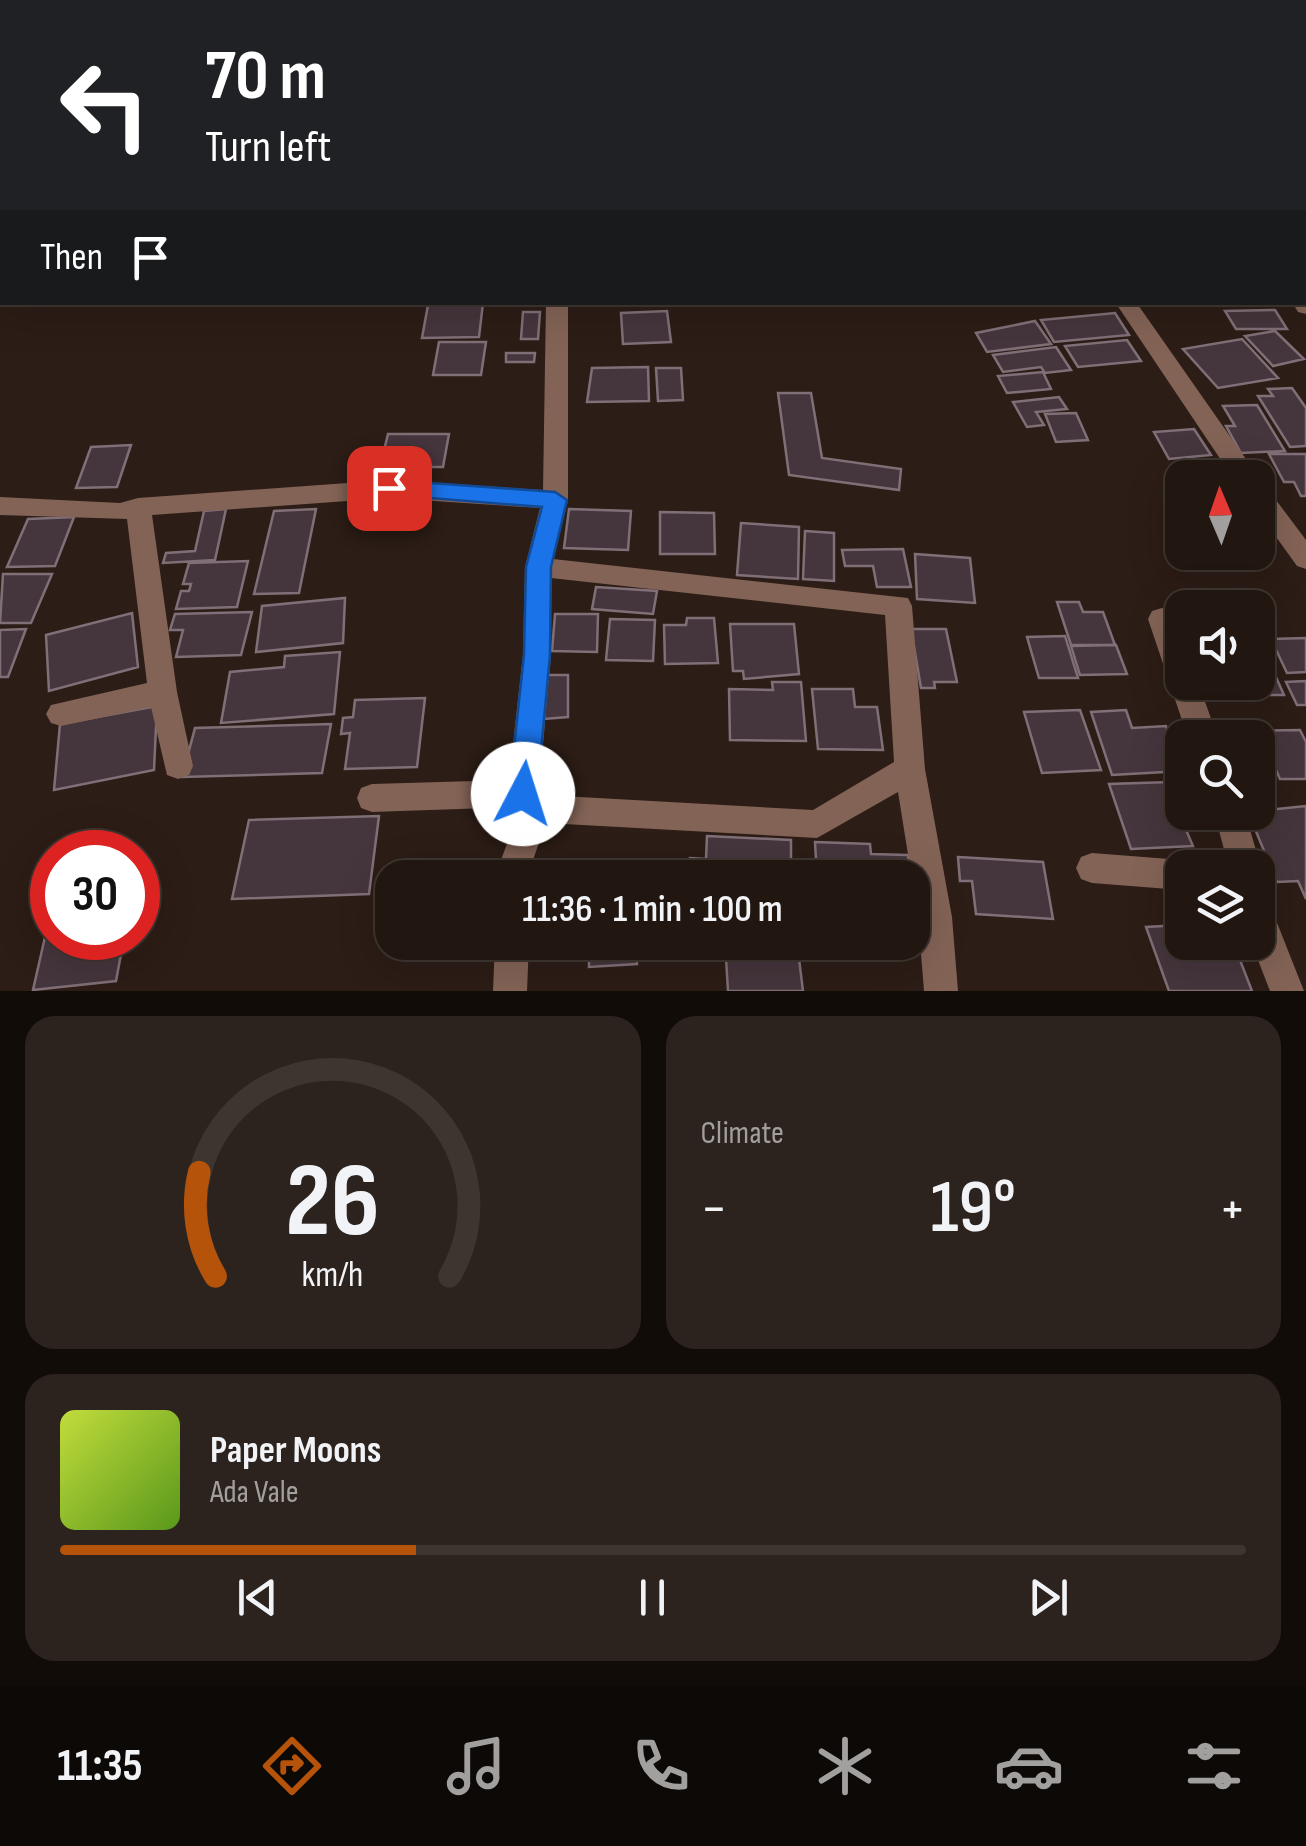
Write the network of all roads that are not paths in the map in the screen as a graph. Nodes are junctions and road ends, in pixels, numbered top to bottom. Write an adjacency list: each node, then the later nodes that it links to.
1 (557, 305): 4 (street)
2 (1126, 305): 3 (street)
3 (1234, 460)
4 (555, 500): 6 (street); 9 (street)
5 (0, 506): 6 (street)
6 (138, 507): 12 (street)
7 (1275, 517): 8 (street)
8 (1306, 559)
9 (538, 567): 15 (street); 17 (street)
10 (1162, 620): 11 (street)
11 (1165, 629)
12 (164, 692): 13 (street); 14 (street)
13 (61, 714)
14 (178, 766)
15 (910, 770): 17 (street); 24 (street)
16 (372, 798): 17 (street)
17 (530, 801): 18 (street)
18 (517, 860)
19 (1092, 868): 20 (street)
20 (1165, 874)
21 (511, 960): 23 (street)
22 (1275, 960): 25 (street)
23 (510, 991)
24 (940, 991)
25 (1287, 991)

